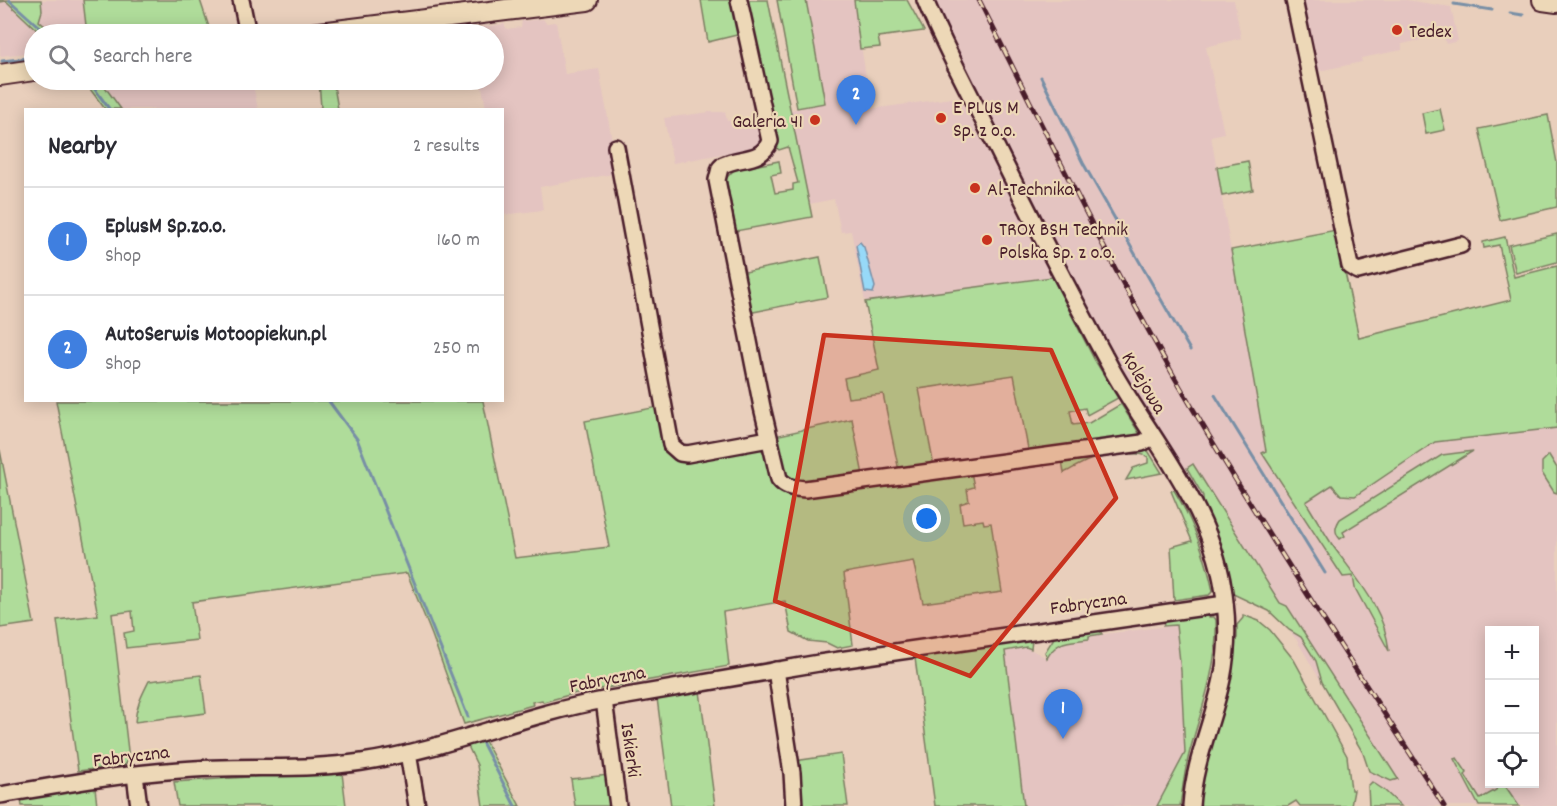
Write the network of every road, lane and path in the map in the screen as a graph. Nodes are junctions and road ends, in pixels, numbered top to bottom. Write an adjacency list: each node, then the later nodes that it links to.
1 (241, 0): 8 (street)
2 (587, 0): 9 (main road)
3 (739, 0): 15 (street)
4 (925, 0): 14 (street, Kolejowa)
5 (1294, 0): 13 (street)
6 (1543, 0): 7 (main road)
7 (1557, 2)
8 (246, 24)
9 (393, 24)
10 (24, 71): 11 (main road)
11 (0, 75)
12 (616, 147): 15 (street)
13 (1461, 245)
14 (1154, 437): 15 (street); 16 (street, Kolejowa)
15 (769, 439)
16 (1226, 604): 17 (street, Fabryczna); 26 (street, Kolejowa)
17 (776, 670): 18 (street, Fabryczna); 25 (street)
18 (604, 700): 19 (street, Fabryczna); 24 (street, Iskierki)
19 (408, 753): 20 (street, Fabryczna); 23 (street)
20 (135, 775): 21 (street, Fabryczna); 22 (street)
21 (9, 798)
22 (139, 806)
23 (417, 806)
24 (618, 806)
25 (794, 806)
26 (1191, 806)

